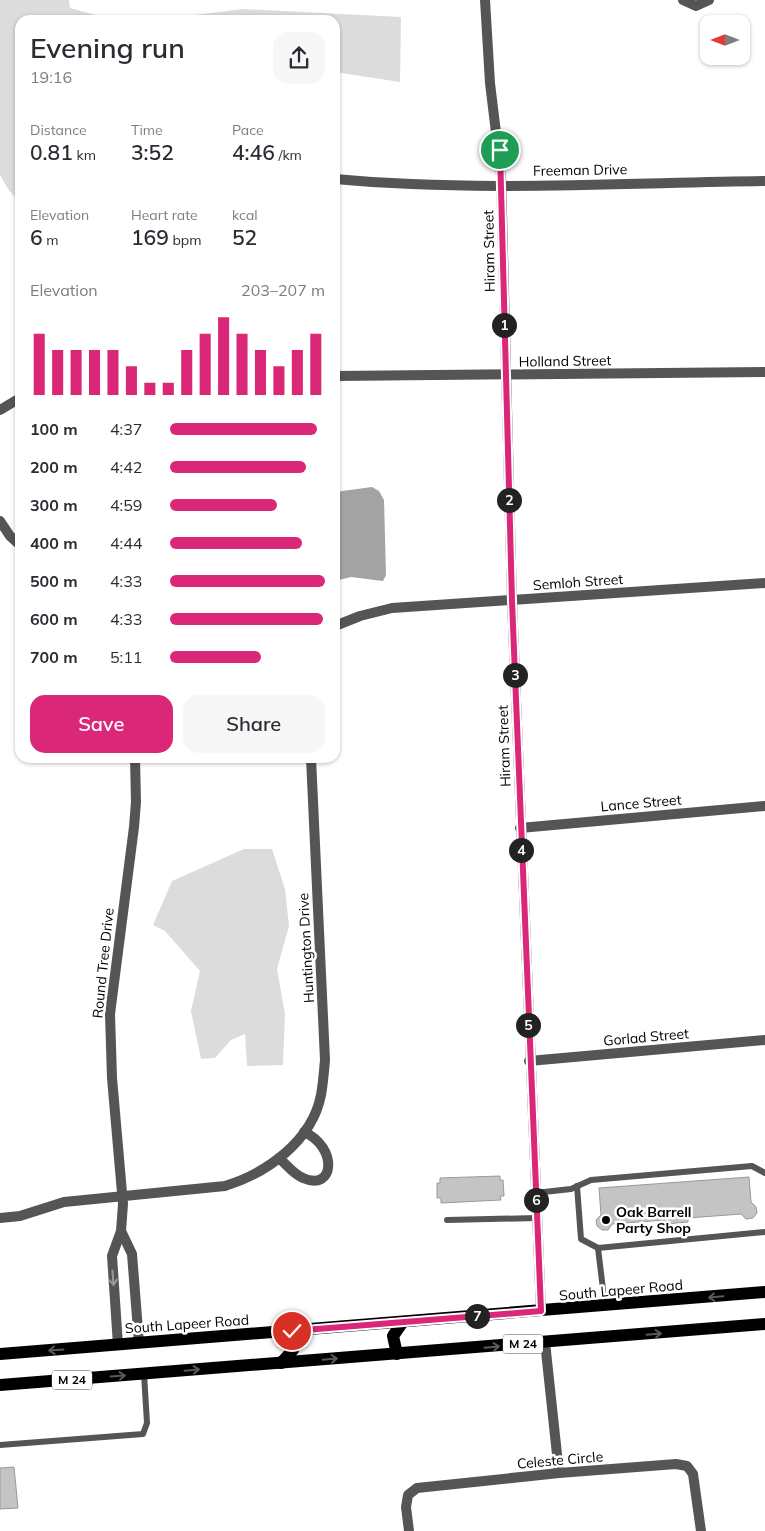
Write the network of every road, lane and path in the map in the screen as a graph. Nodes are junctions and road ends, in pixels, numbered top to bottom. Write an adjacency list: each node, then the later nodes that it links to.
1 (485, 0): 6 (street, Hiram Street)
2 (683, 0): 3 (street)
3 (709, 0)
4 (340, 179): 6 (street, Freeman Drive)
5 (765, 181): 6 (street, Freeman Drive)
6 (501, 184): 8 (street, Hiram Street)
7 (765, 372): 8 (street, Holland Street)
8 (505, 375): 9 (street, Holland Street); 15 (street, Hiram Street)
9 (340, 376)
10 (15, 401): 11 (street)
11 (0, 410)
12 (0, 521): 13 (street)
13 (15, 540)
14 (765, 583): 15 (street, Semloh Street)
15 (512, 601): 16 (street, Semloh Street); 20 (street, Hiram Street)
16 (340, 624)
17 (135, 763): 28 (street, Round Tree Drive)
18 (311, 763): 23 (street, Huntington Drive)
19 (765, 806): 20 (street, Lance Street)
20 (520, 828): 22 (street, Hiram Street)
21 (765, 1040): 22 (street, Gorlad Street)
22 (529, 1061): 27 (street, Hiram Street)
23 (304, 1132): 24 (street, Huntington Drive); 24 (street)
24 (279, 1158): 28 (street, Huntington Drive)
25 (765, 1173): 26 (lane)
26 (577, 1186): 27 (lane); 34 (lane)
27 (535, 1193): 30 (street, Hiram Street)
28 (122, 1196): 29 (street, Huntington Drive); 32 (street, Round Tree Drive)
29 (0, 1218)
30 (536, 1218): 31 (lane); 37 (street, Hiram Street)
31 (447, 1220)
32 (121, 1232): 42 (street, Round Tree Drive); 43 (street, Round Tree Drive, one-way to 43)
33 (765, 1232): 34 (lane)
34 (598, 1248): 36 (lane)
35 (765, 1292): 36 (main road, South Lapeer Road / M 24, one-way to 36)
36 (605, 1306): 37 (main road, South Lapeer Road / M 24)
37 (541, 1311): 38 (main road, South Lapeer Road / M 24)
38 (402, 1322): 40 (main road, South Lapeer Road / M 24); 45 (main road)
39 (765, 1324): 41 (main road, M 24, one-way to 39)
40 (292, 1331): 42 (main road, South Lapeer Road / M 24); 46 (main road)
41 (545, 1342): 45 (main road, M 24, one-way to 41); 50 (street)
42 (139, 1343): 43 (main road, South Lapeer Road / M 24)
43 (118, 1345): 44 (main road, South Lapeer Road / M 24, one-way to 44)
44 (0, 1354)
45 (396, 1354): 46 (main road, M 24, one-way to 45)
46 (281, 1363): 47 (main road, M 24, one-way to 46)
47 (144, 1374): 48 (main road, M 24, one-way to 47); 49 (lane)
48 (0, 1385)
49 (0, 1444)
50 (559, 1473): 51 (street, Celeste Circle); 52 (street, Celeste Circle)
51 (410, 1531)
52 (701, 1531)

